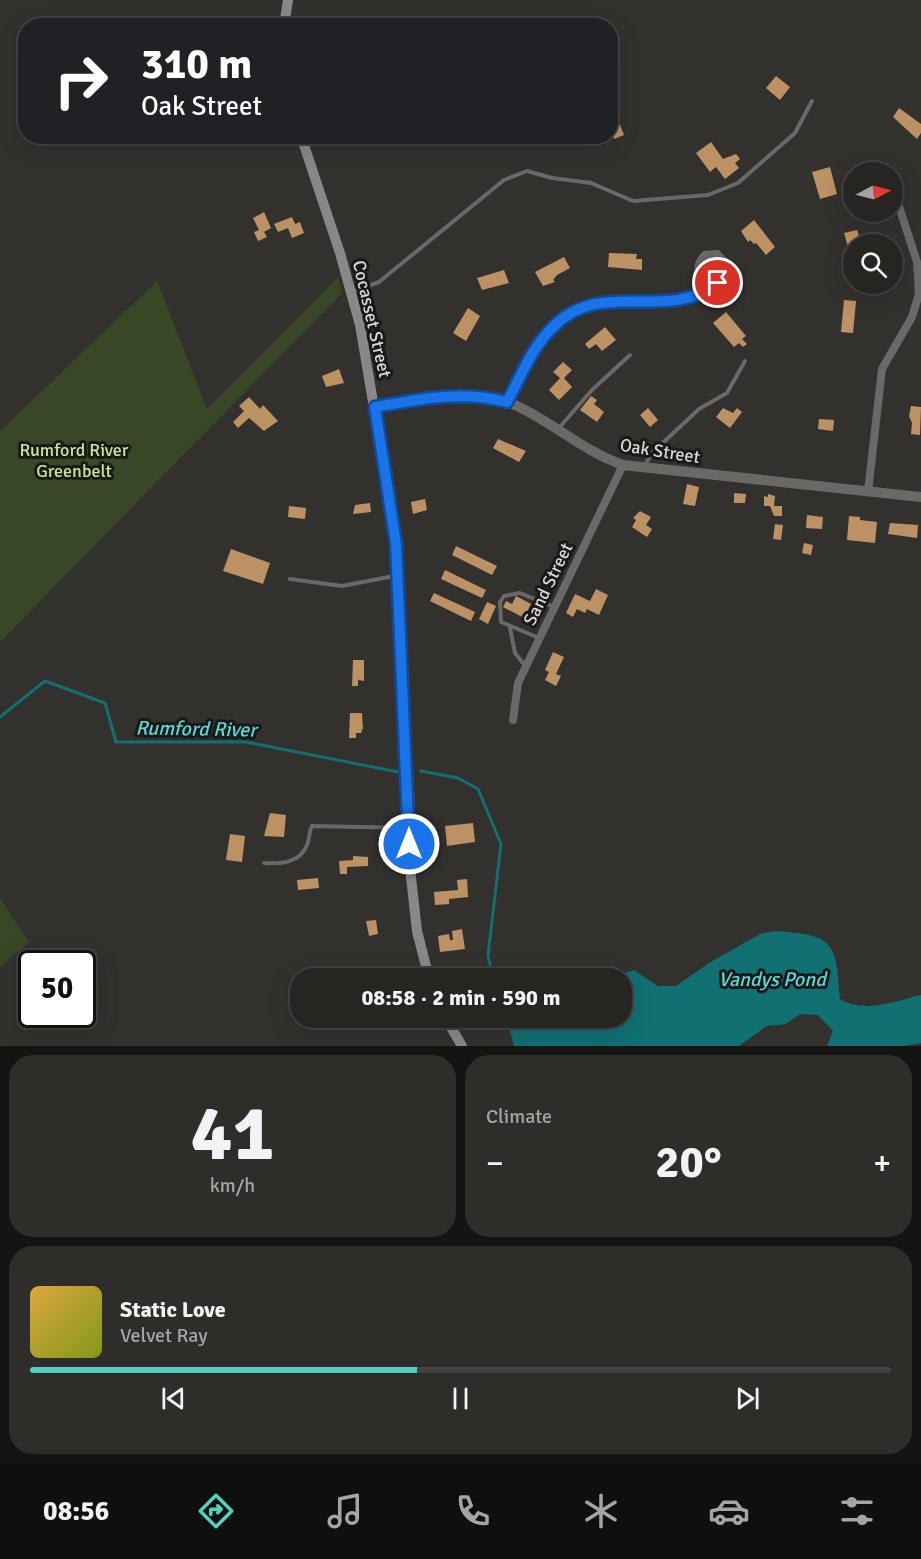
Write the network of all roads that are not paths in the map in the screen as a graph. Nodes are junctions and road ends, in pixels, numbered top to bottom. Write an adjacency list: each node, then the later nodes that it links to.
1 (288, 0): 2 (main road)
2 (285, 18)
3 (812, 101): 6 (lane)
4 (304, 144): 6 (main road, Cocasset Street)
5 (903, 219): 15 (street)
6 (351, 292): 11 (main road, Cocasset Street)
7 (703, 292): 7 (street); 10 (street)
8 (630, 355): 12 (lane)
9 (745, 361): 14 (lane)
10 (507, 402): 11 (street, Oak Street); 12 (street, Oak Street)
11 (375, 407): 17 (main road, Cocasset Street)
12 (557, 429): 13 (street, Oak Street)
13 (623, 465): 14 (street, Oak Street); 19 (street, Sand Street)
14 (643, 468): 15 (street, Oak Street)
15 (868, 492): 16 (street, Oak Street)
16 (921, 497)
17 (398, 575): 18 (lane); 24 (main road, Cocasset Street)
18 (290, 579)
19 (555, 608): 20 (lane); 21 (street, Sand Street)
20 (510, 627): 21 (lane); 22 (lane)
21 (540, 639): 22 (street, Sand Street)
22 (526, 667): 23 (street, Sand Street)
23 (513, 720)
24 (409, 828): 25 (lane); 26 (main road, Cocasset Street)
25 (264, 862)
26 (426, 968)
27 (451, 1028): 28 (main road)
28 (462, 1046)

